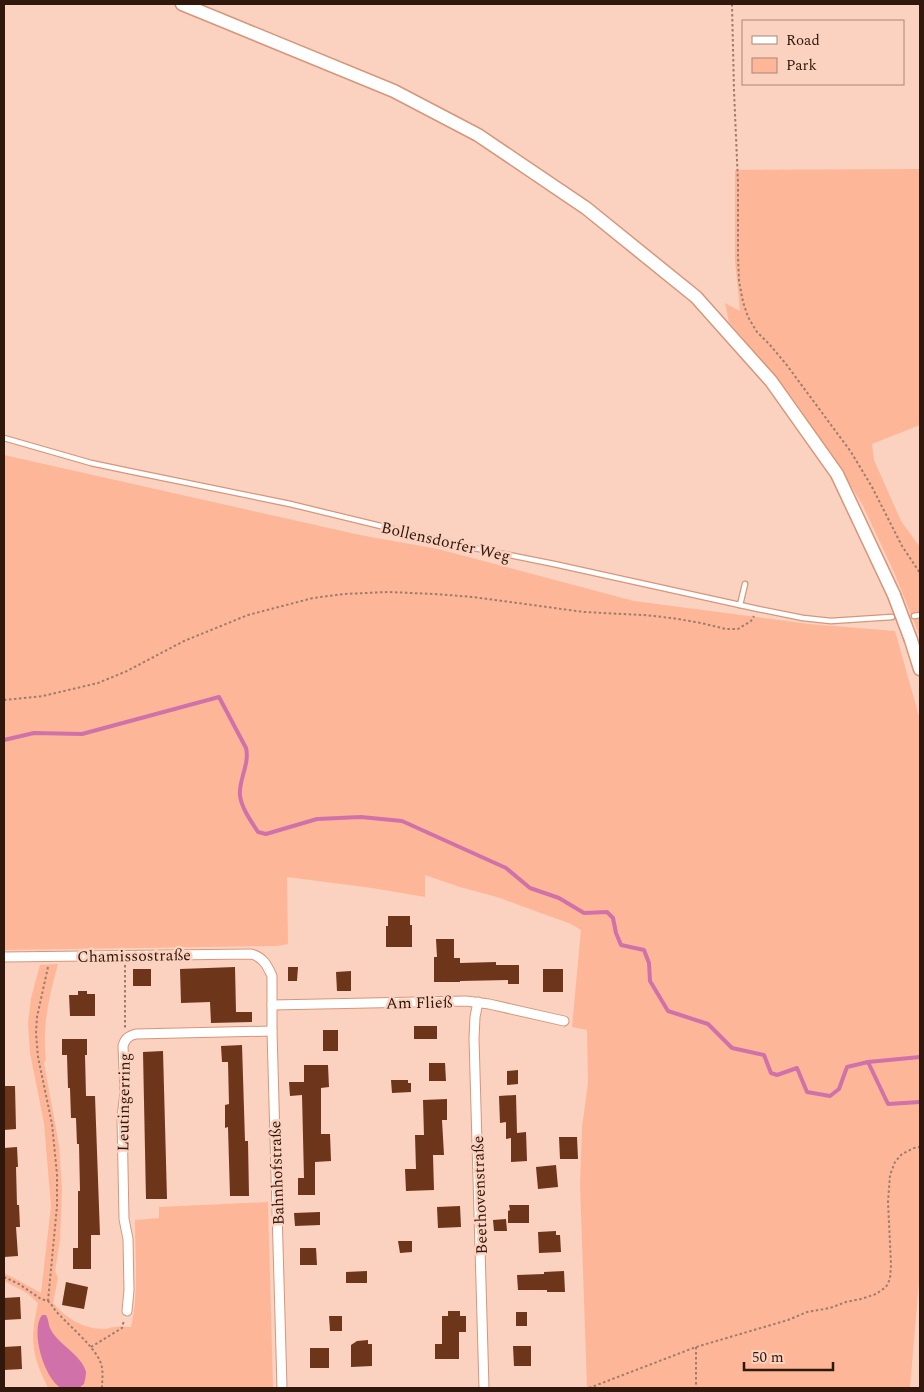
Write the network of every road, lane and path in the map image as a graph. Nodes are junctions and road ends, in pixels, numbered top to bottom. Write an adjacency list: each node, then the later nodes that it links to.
1 (182, 4): 11 (main road, bridge)
2 (732, 4): 4 (path)
3 (4, 438): 6 (lane, Bollensdorfer Weg)
4 (920, 573)
5 (745, 584): 6 (lane)
6 (740, 605): 7 (lane, Bollensdorfer Weg)
7 (758, 610): 10 (lane, Bollensdorfer Weg); 12 (path)
8 (920, 615): 9 (lane)
9 (914, 616)
10 (892, 618)
11 (920, 669)
12 (4, 700)
13 (51, 956): 14 (street, Chamissostraße); 15 (street, Chamissostraße); 24 (path)
14 (125, 956): 16 (street, Chamissostraße); 21 (path)
15 (4, 957)
16 (263, 960): 18 (street, Bahnhofstraße)
17 (478, 1002): 18 (street, Am Fließ); 19 (street, Am Fließ); 30 (street, Beethovenstraße)
18 (272, 1005): 20 (street, Bahnhofstraße)
19 (564, 1021)
20 (272, 1031): 21 (street, Leutingerring); 29 (street, Bahnhofstraße)
21 (127, 1037): 25 (street, Leutingerring)
22 (920, 1147): 27 (path)
23 (4, 1277): 24 (path)
24 (48, 1301): 26 (path)
25 (127, 1311): 26 (path)
26 (90, 1347): 28 (path)
27 (696, 1348): 31 (path); 32 (path)
28 (102, 1388)
29 (282, 1388)
30 (484, 1388)
31 (588, 1388)
32 (696, 1388)

